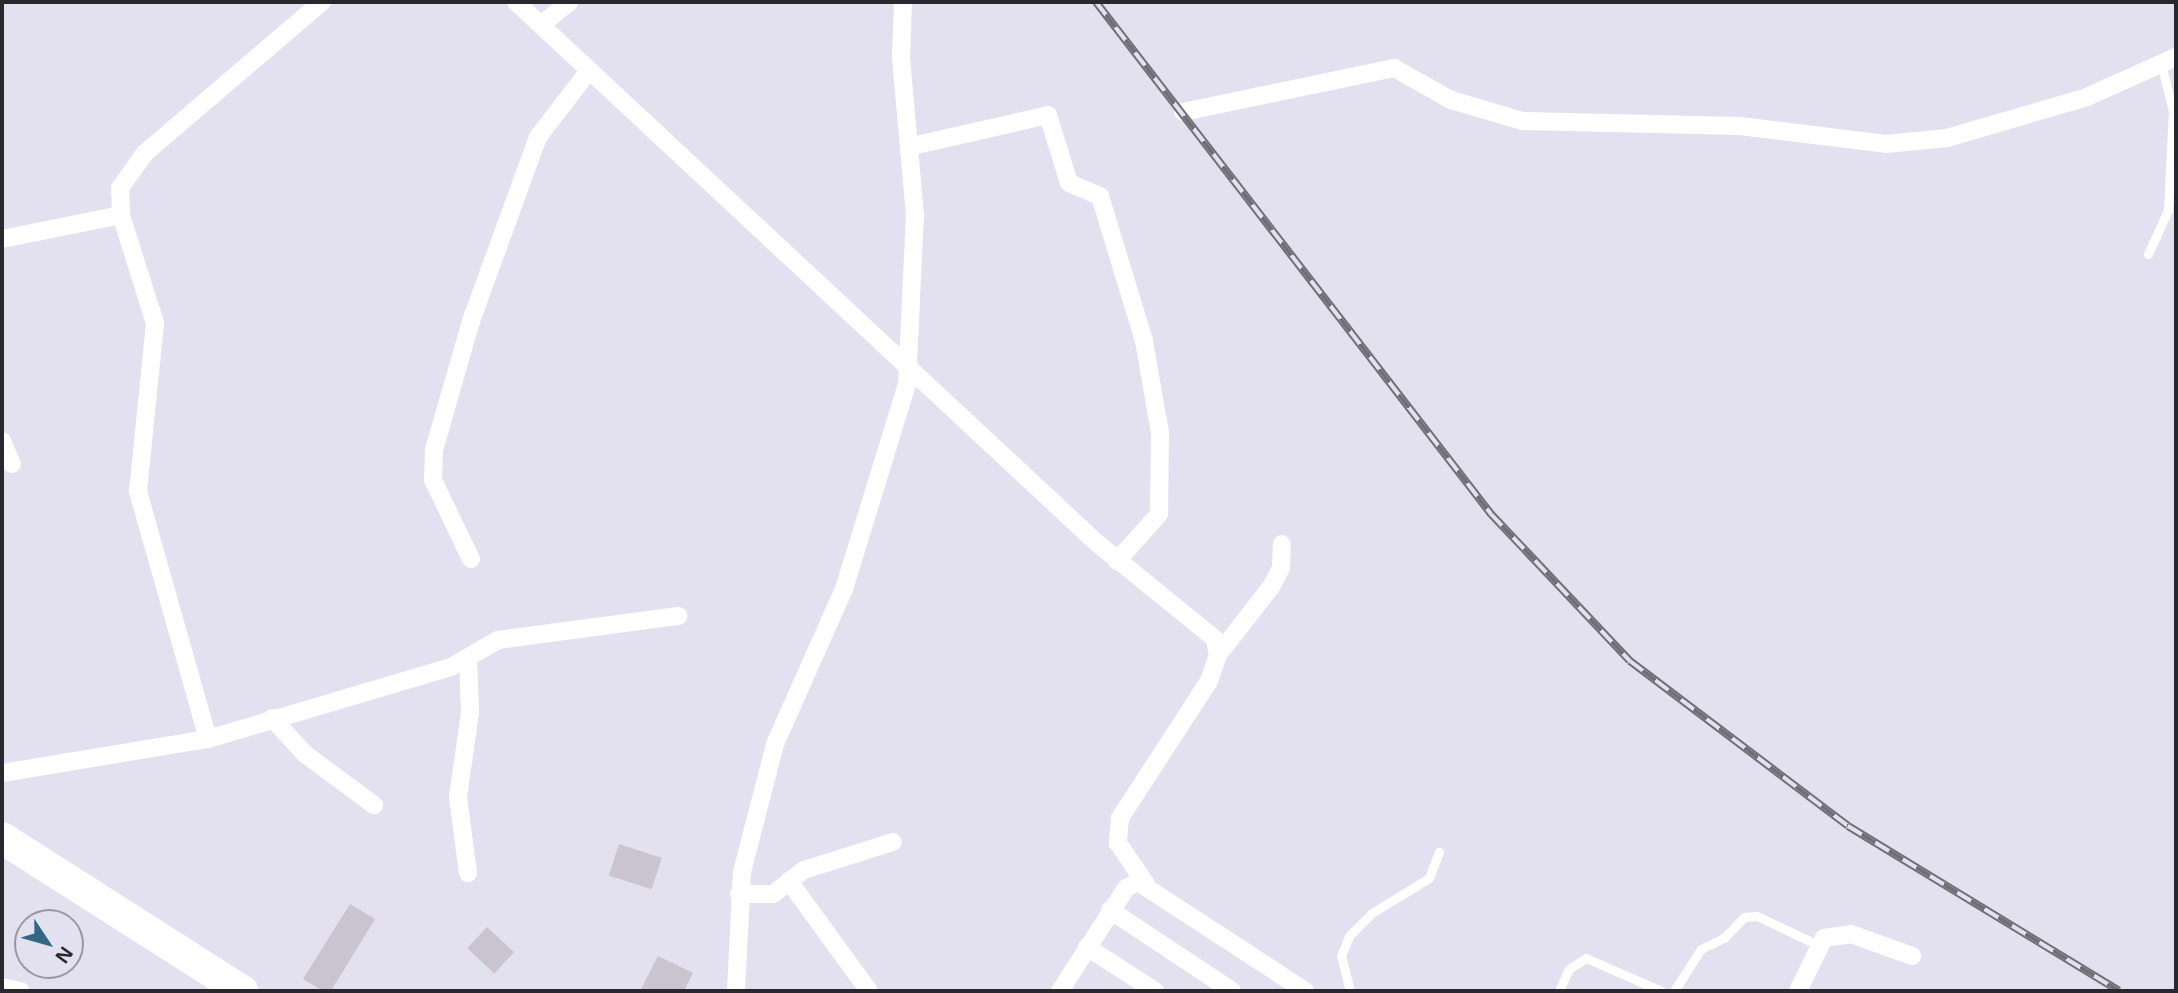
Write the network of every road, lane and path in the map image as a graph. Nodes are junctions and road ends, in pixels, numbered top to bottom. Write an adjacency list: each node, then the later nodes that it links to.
1 (322, 2): 10 (street)
2 (516, 2): 5 (street)
3 (569, 2): 5 (street)
4 (903, 2): 9 (street)
5 (541, 25): 7 (street)
6 (2169, 63): 8 (street); 12 (lane)
7 (589, 72): 13 (street); 17 (street)
8 (1184, 112)
9 (912, 146): 13 (street); 18 (street)
10 (121, 215): 11 (street); 23 (street)
11 (2, 239)
12 (2148, 254)
13 (908, 367): 18 (street); 32 (street)
14 (2, 442): 15 (street)
15 (12, 464)
16 (1282, 544): 20 (street)
17 (471, 559)
18 (1117, 561): 20 (street)
19 (678, 616): 21 (street)
20 (1219, 656): 31 (street)
21 (468, 657): 22 (street); 29 (street)
22 (272, 718): 23 (street); 25 (street)
23 (208, 739): 24 (street)
24 (2, 773)
25 (374, 805)
26 (2, 838): 40 (highway)
27 (893, 842): 30 (street)
28 (1439, 852): 46 (lane)
29 (468, 873)
30 (789, 881): 32 (street); 42 (street)
31 (1146, 884): 33 (street); 45 (street)
32 (739, 894): 41 (street)
33 (1110, 910): 35 (street); 44 (street)
34 (1818, 945): 36 (street); 49 (lane); 50 (street)
35 (1087, 947): 38 (street); 43 (street)
36 (1912, 956)
37 (2, 987): 39 (street)
38 (1064, 990)
39 (21, 991)
40 (242, 991)
41 (736, 991)
42 (869, 991)
43 (1155, 991)
44 (1232, 991)
45 (1305, 991)
46 (1350, 991)
47 (1559, 991): 48 (lane)
48 (1661, 991)
49 (1674, 991)
50 (1798, 991)

